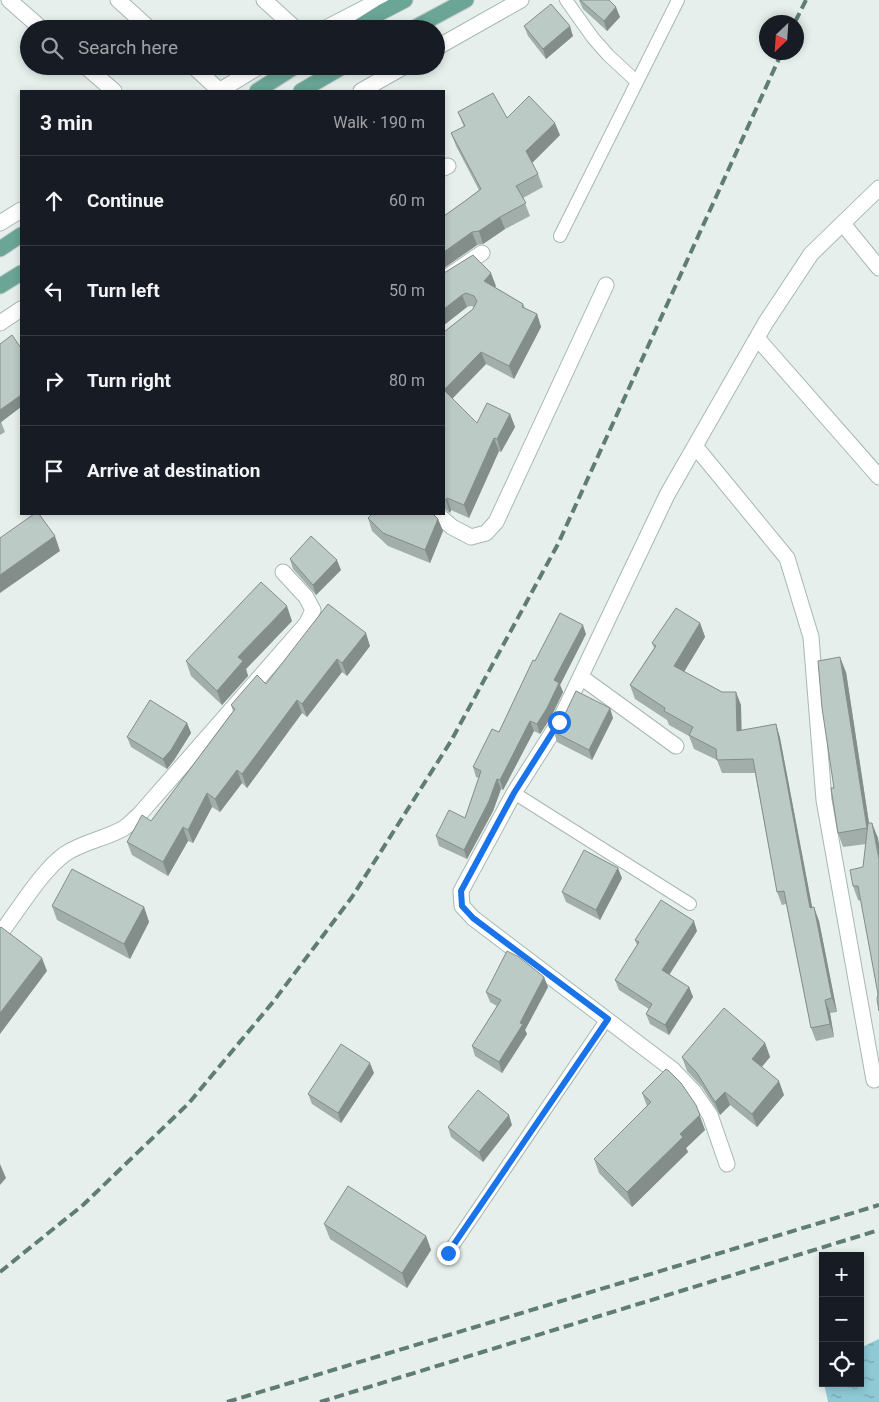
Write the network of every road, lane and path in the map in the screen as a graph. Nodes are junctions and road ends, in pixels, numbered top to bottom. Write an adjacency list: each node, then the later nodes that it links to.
1 (9, 0): 10 (street)
2 (118, 0): 11 (street)
3 (264, 0): 12 (street)
4 (380, 0): 13 (street)
5 (405, 0): 14 (main road)
6 (466, 0): 15 (main road)
7 (521, 0): 16 (street)
8 (566, 0): 23 (lane)
9 (678, 0): 23 (lane)
10 (32, 20)
11 (140, 20)
12 (286, 20)
13 (341, 20)
14 (371, 20)
15 (429, 20)
16 (445, 43)
17 (95, 75): 24 (street)
18 (203, 75): 25 (street)
19 (246, 75): 26 (street)
20 (282, 75): 27 (main road)
21 (329, 75): 28 (main road)
22 (389, 75): 29 (street)
23 (637, 82): 35 (lane)
24 (113, 90)
25 (219, 90)
26 (222, 90)
27 (259, 90)
28 (303, 90)
29 (363, 90)
30 (879, 188): 33 (street)
31 (20, 211): 32 (street)
32 (0, 223)
33 (843, 224): 38 (street); 45 (street)
34 (20, 236): 36 (main road)
35 (560, 236)
36 (0, 249)
37 (482, 253): 40 (street)
38 (879, 268)
39 (20, 274): 42 (main road)
40 (445, 277)
41 (606, 285): 48 (street)
42 (0, 286)
43 (20, 310): 44 (street)
44 (0, 323)
45 (757, 338): 46 (street); 47 (street)
46 (695, 446): 50 (street); 56 (street)
47 (879, 477)
48 (438, 515)
49 (283, 572): 54 (street)
50 (581, 677): 51 (street); 52 (street)
51 (676, 746)
52 (514, 793): 53 (lane); 55 (street)
53 (690, 904)
54 (0, 934)
55 (608, 1019): 57 (street); 58 (lane)
56 (874, 1080)
57 (727, 1164)
58 (448, 1253)

